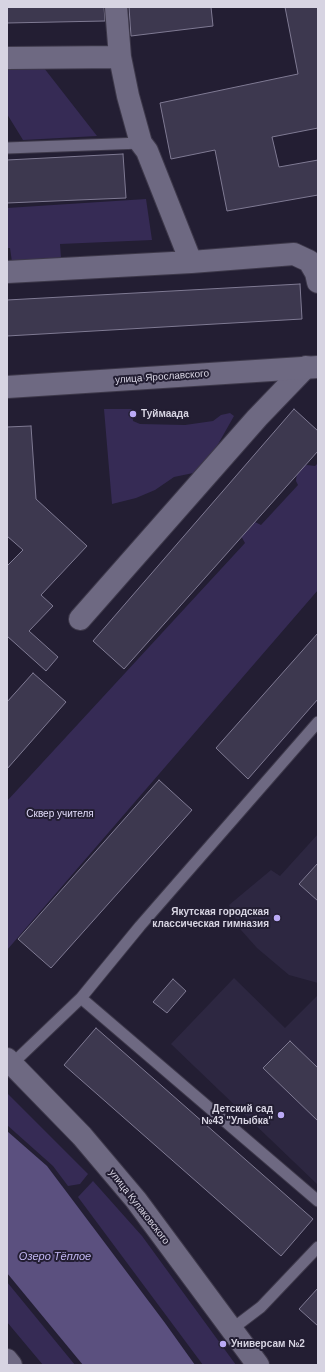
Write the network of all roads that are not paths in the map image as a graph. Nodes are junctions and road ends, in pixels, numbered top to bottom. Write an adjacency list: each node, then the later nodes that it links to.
1 (116, 7): 2 (street)
2 (120, 57): 3 (street); 4 (street)
3 (7, 58)
4 (141, 143): 5 (lane); 6 (street)
5 (7, 148)
6 (190, 262): 7 (street); 8 (street)
7 (7, 272)
8 (318, 282)
9 (312, 367): 10 (street, улица Ярославского); 11 (street)
10 (7, 387)
11 (80, 619)
12 (318, 722): 13 (lane)
13 (81, 998): 14 (lane); 15 (lane)
14 (10, 1062): 17 (street, улица Кулаковского)
15 (318, 1201)
16 (318, 1247): 17 (lane)
17 (232, 1329): 20 (street, улица Кулаковского)
18 (7, 1360): 19 (street)
19 (11, 1365)
20 (258, 1365)

